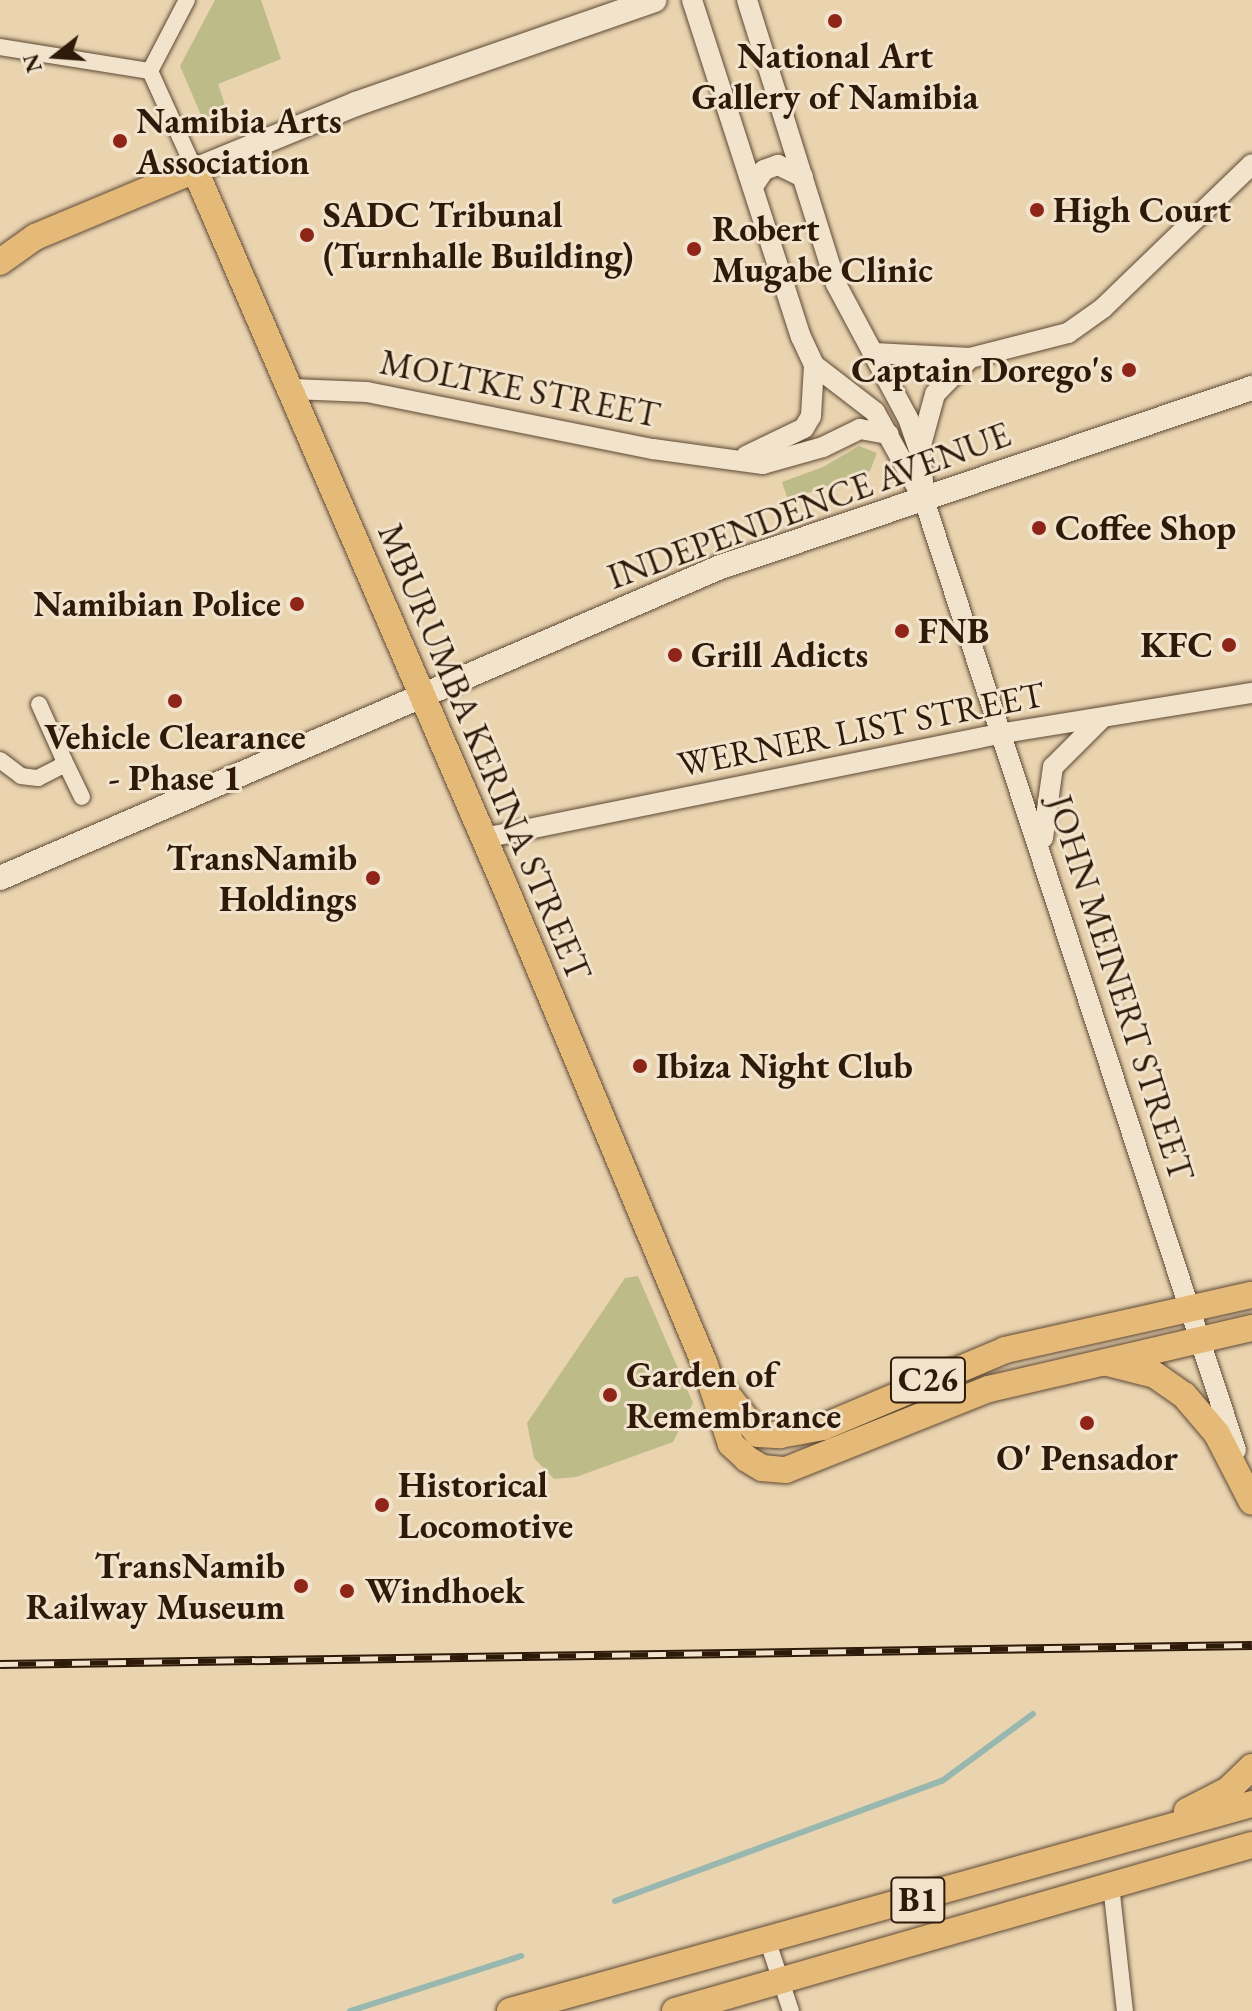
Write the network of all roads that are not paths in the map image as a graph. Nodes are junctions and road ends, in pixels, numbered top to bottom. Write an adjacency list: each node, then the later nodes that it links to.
1 (187, 0): 6 (street)
2 (654, 0): 8 (main road)
3 (692, 0): 10 (street)
4 (747, 0): 9 (street, JOHN MEINERT STREET)
5 (0, 47): 6 (street)
6 (150, 71): 8 (street)
7 (1252, 164): 13 (street)
8 (195, 170): 11 (main road); 16 (main road, MBURUMBA KERINA STREET)
9 (803, 177): 10 (street); 12 (street, JOHN MEINERT STREET)
10 (754, 185): 14 (street)
11 (1, 254)
12 (874, 353): 13 (street); 18 (street, JOHN MEINERT STREET)
13 (970, 358): 18 (street)
14 (814, 365): 17 (street, JOHN MEINERT STREET); 19 (street)
15 (1252, 388): 20 (main road, INDEPENDENCE AVENUE)
16 (292, 389): 19 (street, MOLTKE STREET); 22 (main road, MBURUMBA KERINA STREET)
17 (889, 434): 19 (street, MOLTKE STREET); 20 (street, JOHN MEINERT STREET)
18 (920, 453): 20 (street, JOHN MEINERT STREET)
19 (735, 460)
20 (924, 500): 22 (main road, INDEPENDENCE AVENUE); 25 (street, JOHN MEINERT STREET)
21 (1252, 693): 24 (street, WERNER LIST STREET)
22 (420, 697): 29 (main road, MBURUMBA KERINA STREET); 31 (main road, INDEPENDENCE AVENUE)
23 (39, 704): 27 (street)
24 (1101, 719): 25 (street, WERNER LIST STREET); 30 (street)
25 (1004, 733): 29 (street, WERNER LIST STREET); 30 (street, JOHN MEINERT STREET)
26 (0, 760): 27 (street)
27 (64, 760): 28 (street)
28 (82, 797)
29 (484, 838): 37 (main road, MBURUMBA KERINA STREET)
30 (1042, 849): 33 (street, JOHN MEINERT STREET)
31 (0, 878)
32 (1252, 1295): 33 (main road, C26)
33 (1186, 1308): 35 (street, JOHN MEINERT STREET); 37 (main road, C26)
34 (1252, 1328): 35 (main road, C26)
35 (1197, 1338): 36 (main road, C26); 38 (street, JOHN MEINERT STREET)
36 (1096, 1361): 37 (main road, C26); 38 (main road)
37 (705, 1365)
38 (1252, 1499)
39 (1252, 1767): 42 (main road)
40 (1252, 1804): 42 (main road, B1)
41 (1252, 1845): 43 (main road, B1)
42 (1084, 1854): 44 (main road, B1)
43 (1111, 1885): 45 (main road, B1); 50 (street)
44 (768, 1942): 45 (street); 46 (main road, B1)
45 (780, 1982): 48 (main road, B1); 49 (street)
46 (584, 2001): 47 (main road, B1)
47 (510, 2011)
48 (675, 2011)
49 (791, 2011)
50 (1125, 2011)

